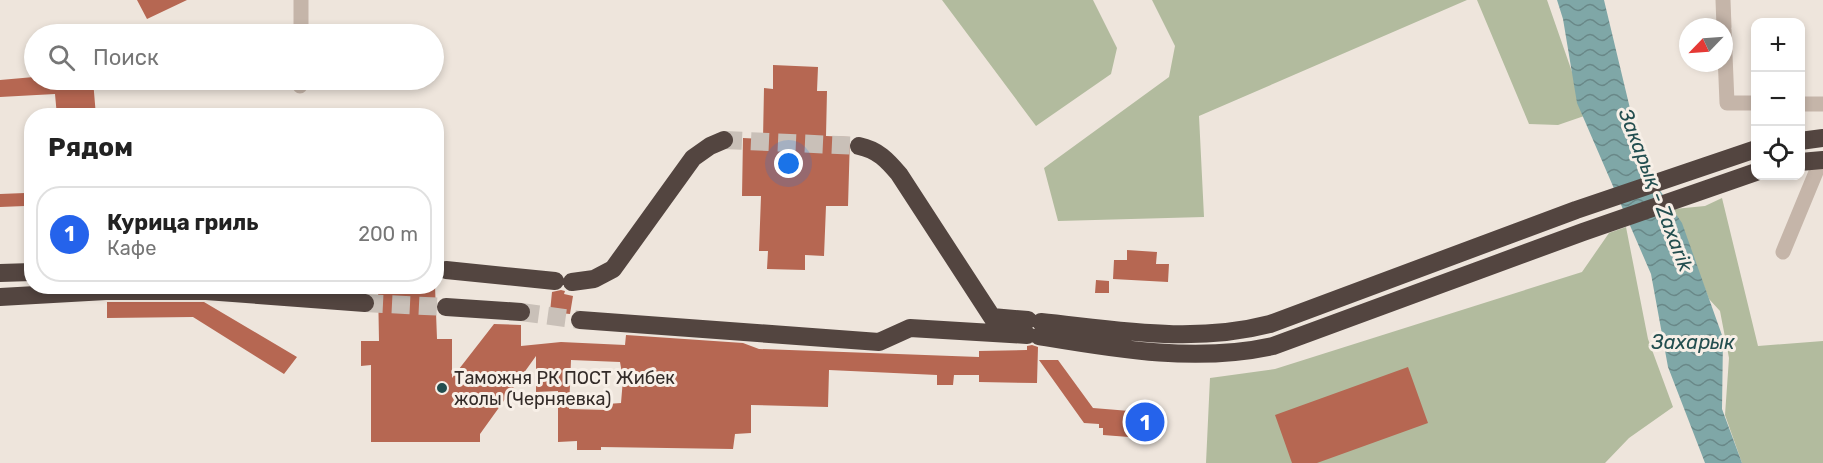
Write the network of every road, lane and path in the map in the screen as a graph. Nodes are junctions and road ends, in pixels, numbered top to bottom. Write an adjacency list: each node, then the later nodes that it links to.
1 (302, 0): 4 (street)
2 (1723, 0): 3 (street)
3 (1724, 18)
4 (301, 24)
5 (1726, 72): 6 (street)
6 (1751, 103)
7 (1805, 104): 8 (street)
8 (1823, 104)
9 (1823, 138): 11 (highway)
10 (724, 140): 18 (highway)
11 (1805, 140)
12 (859, 146): 28 (highway)
13 (1751, 150): 28 (highway)
14 (1822, 160): 15 (highway); 17 (street)
15 (1805, 162)
16 (1751, 173): 28 (highway)
17 (1783, 252)
18 (446, 270)
19 (3, 272): 20 (highway); 23 (highway)
20 (24, 272)
21 (45, 294): 23 (highway)
22 (246, 294): 24 (highway)
23 (4, 296)
24 (365, 303)
25 (446, 307): 26 (highway)
26 (521, 312)
27 (580, 320): 28 (highway)
28 (1034, 328)

